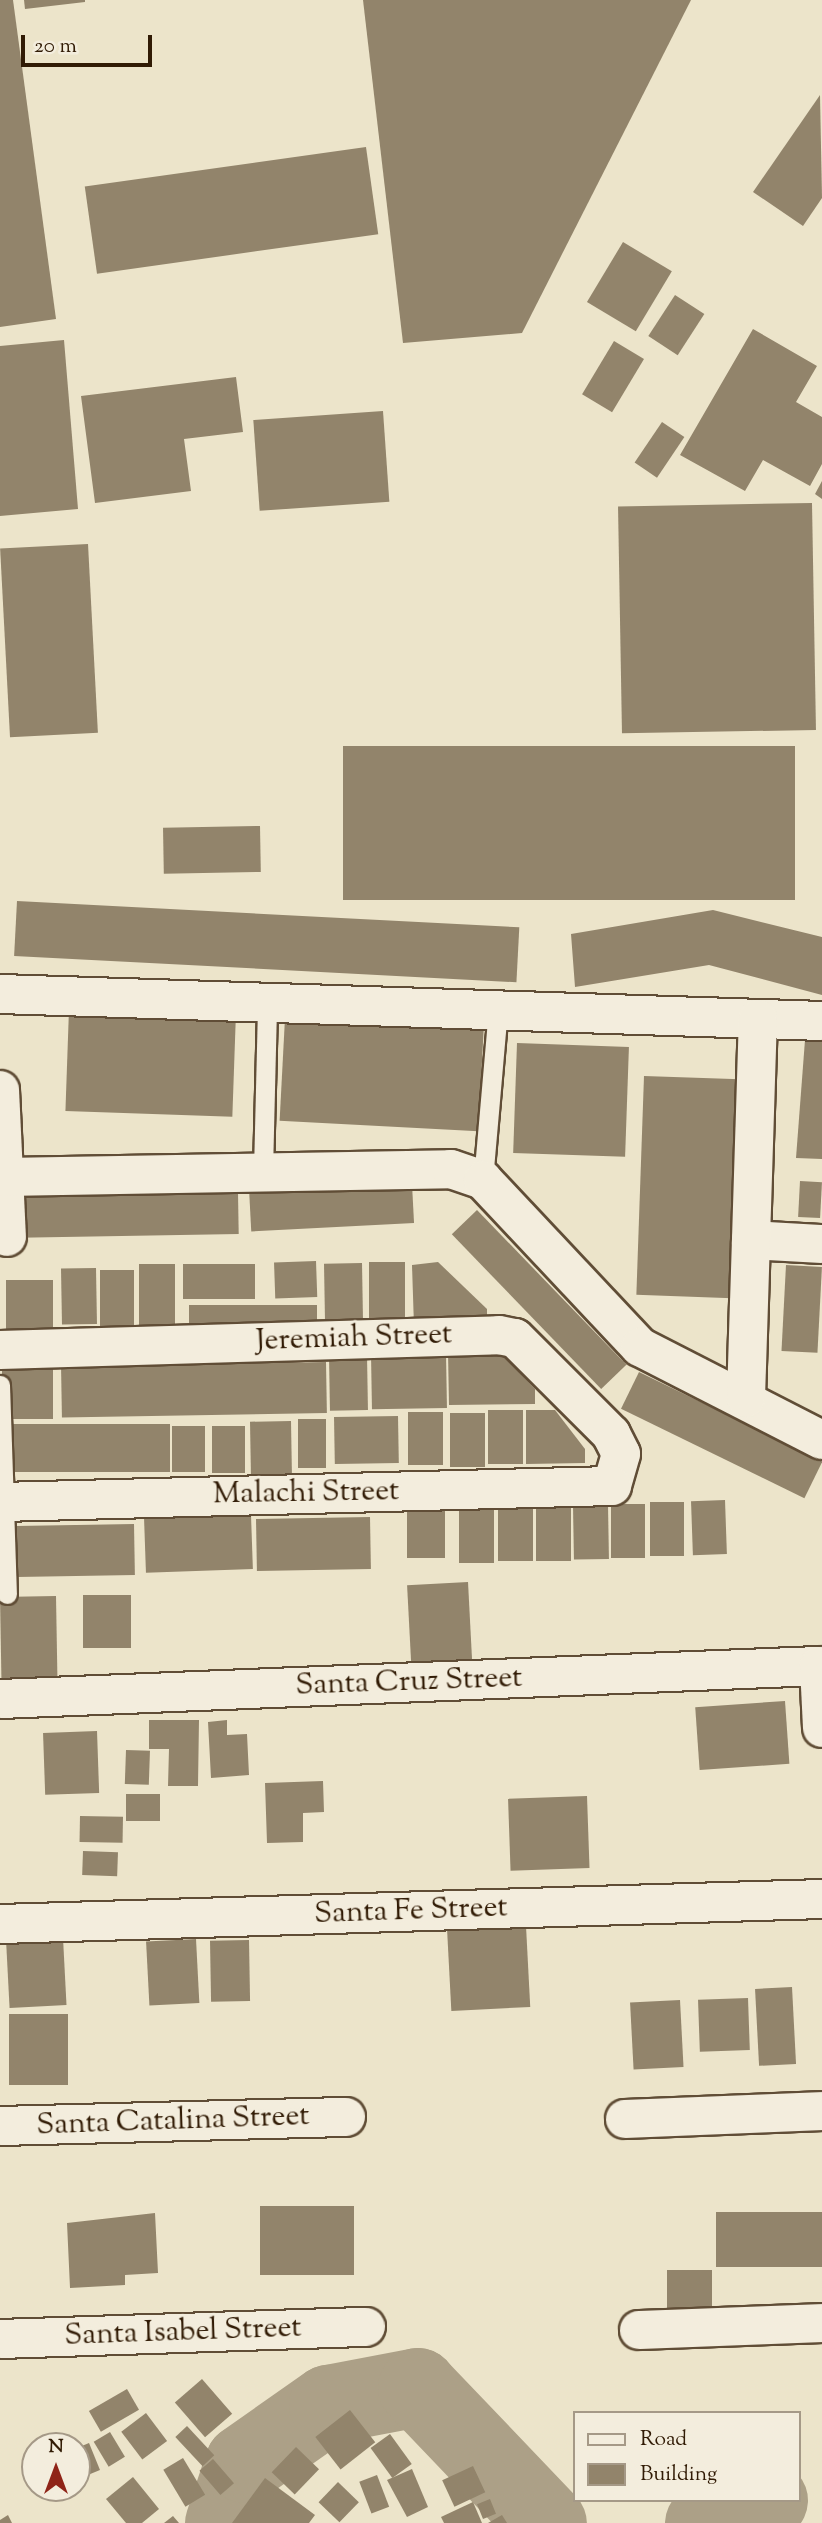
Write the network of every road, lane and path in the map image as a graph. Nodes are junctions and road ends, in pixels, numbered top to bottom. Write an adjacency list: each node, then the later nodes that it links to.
1 (0, 994): 2 (street)
2 (267, 1002): 3 (street); 7 (lane)
3 (498, 1010): 4 (street); 9 (lane)
4 (758, 1019): 5 (street); 11 (street)
5 (822, 1021)
6 (0, 1090): 8 (street)
7 (263, 1171): 8 (street); 9 (street)
8 (4, 1177): 10 (street)
9 (483, 1180): 15 (street)
10 (7, 1237)
11 (751, 1240): 12 (street); 15 (street)
12 (822, 1244)
13 (0, 1350): 17 (street, Jeremiah Street)
14 (0, 1385): 18 (lane)
15 (746, 1398): 16 (street)
16 (816, 1429)
17 (612, 1486): 18 (street, Malachi Street)
18 (2, 1502): 19 (lane)
19 (7, 1594)
20 (0, 1699): 21 (street, Santa Cruz Street)
21 (822, 1728)
22 (822, 1899): 23 (street, Santa Fe Street)
23 (0, 1924)
24 (822, 2111): 26 (street)
25 (346, 2117): 27 (street, Santa Catalina Street)
26 (625, 2119)
27 (0, 2126)
28 (822, 2323): 30 (street)
29 (366, 2327): 31 (street, Santa Isabel Street)
30 (639, 2330)
31 (0, 2339)

